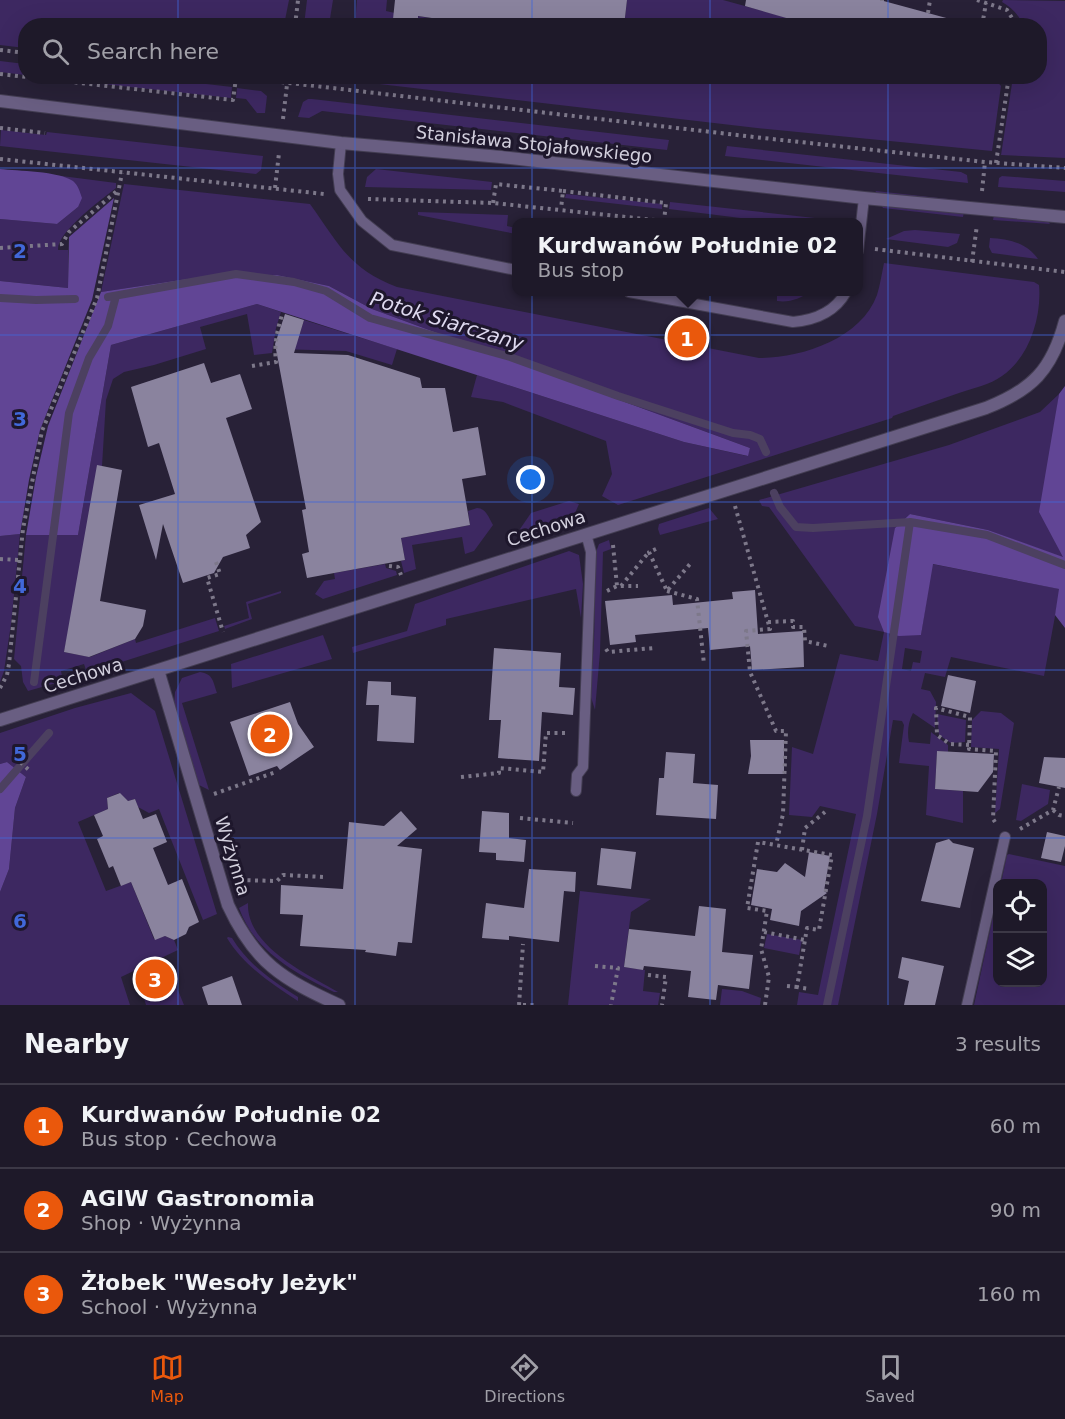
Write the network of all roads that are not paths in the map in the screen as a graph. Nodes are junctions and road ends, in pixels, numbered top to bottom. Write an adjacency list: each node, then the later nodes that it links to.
1 (0, 101): 2 (street, Stanisława Stojałowskiego)
2 (341, 143): 3 (street, Stanisława Stojałowskiego); 6 (lane)
3 (864, 198): 4 (street, Stanisława Stojałowskiego); 5 (lane)
4 (1065, 217)
5 (862, 218)
6 (512, 269)
7 (655, 296): 8 (lane)
8 (842, 296)
9 (1065, 321): 10 (street, Cechowa)
10 (586, 534): 11 (street, Cechowa); 13 (lane)
11 (158, 670): 12 (street, Cechowa); 15 (street, Wyżynna)
12 (0, 720)
13 (576, 791)
14 (1005, 837): 17 (lane)
15 (317, 1001): 16 (street, Wyżynna)
16 (339, 1005)
17 (967, 1005)

